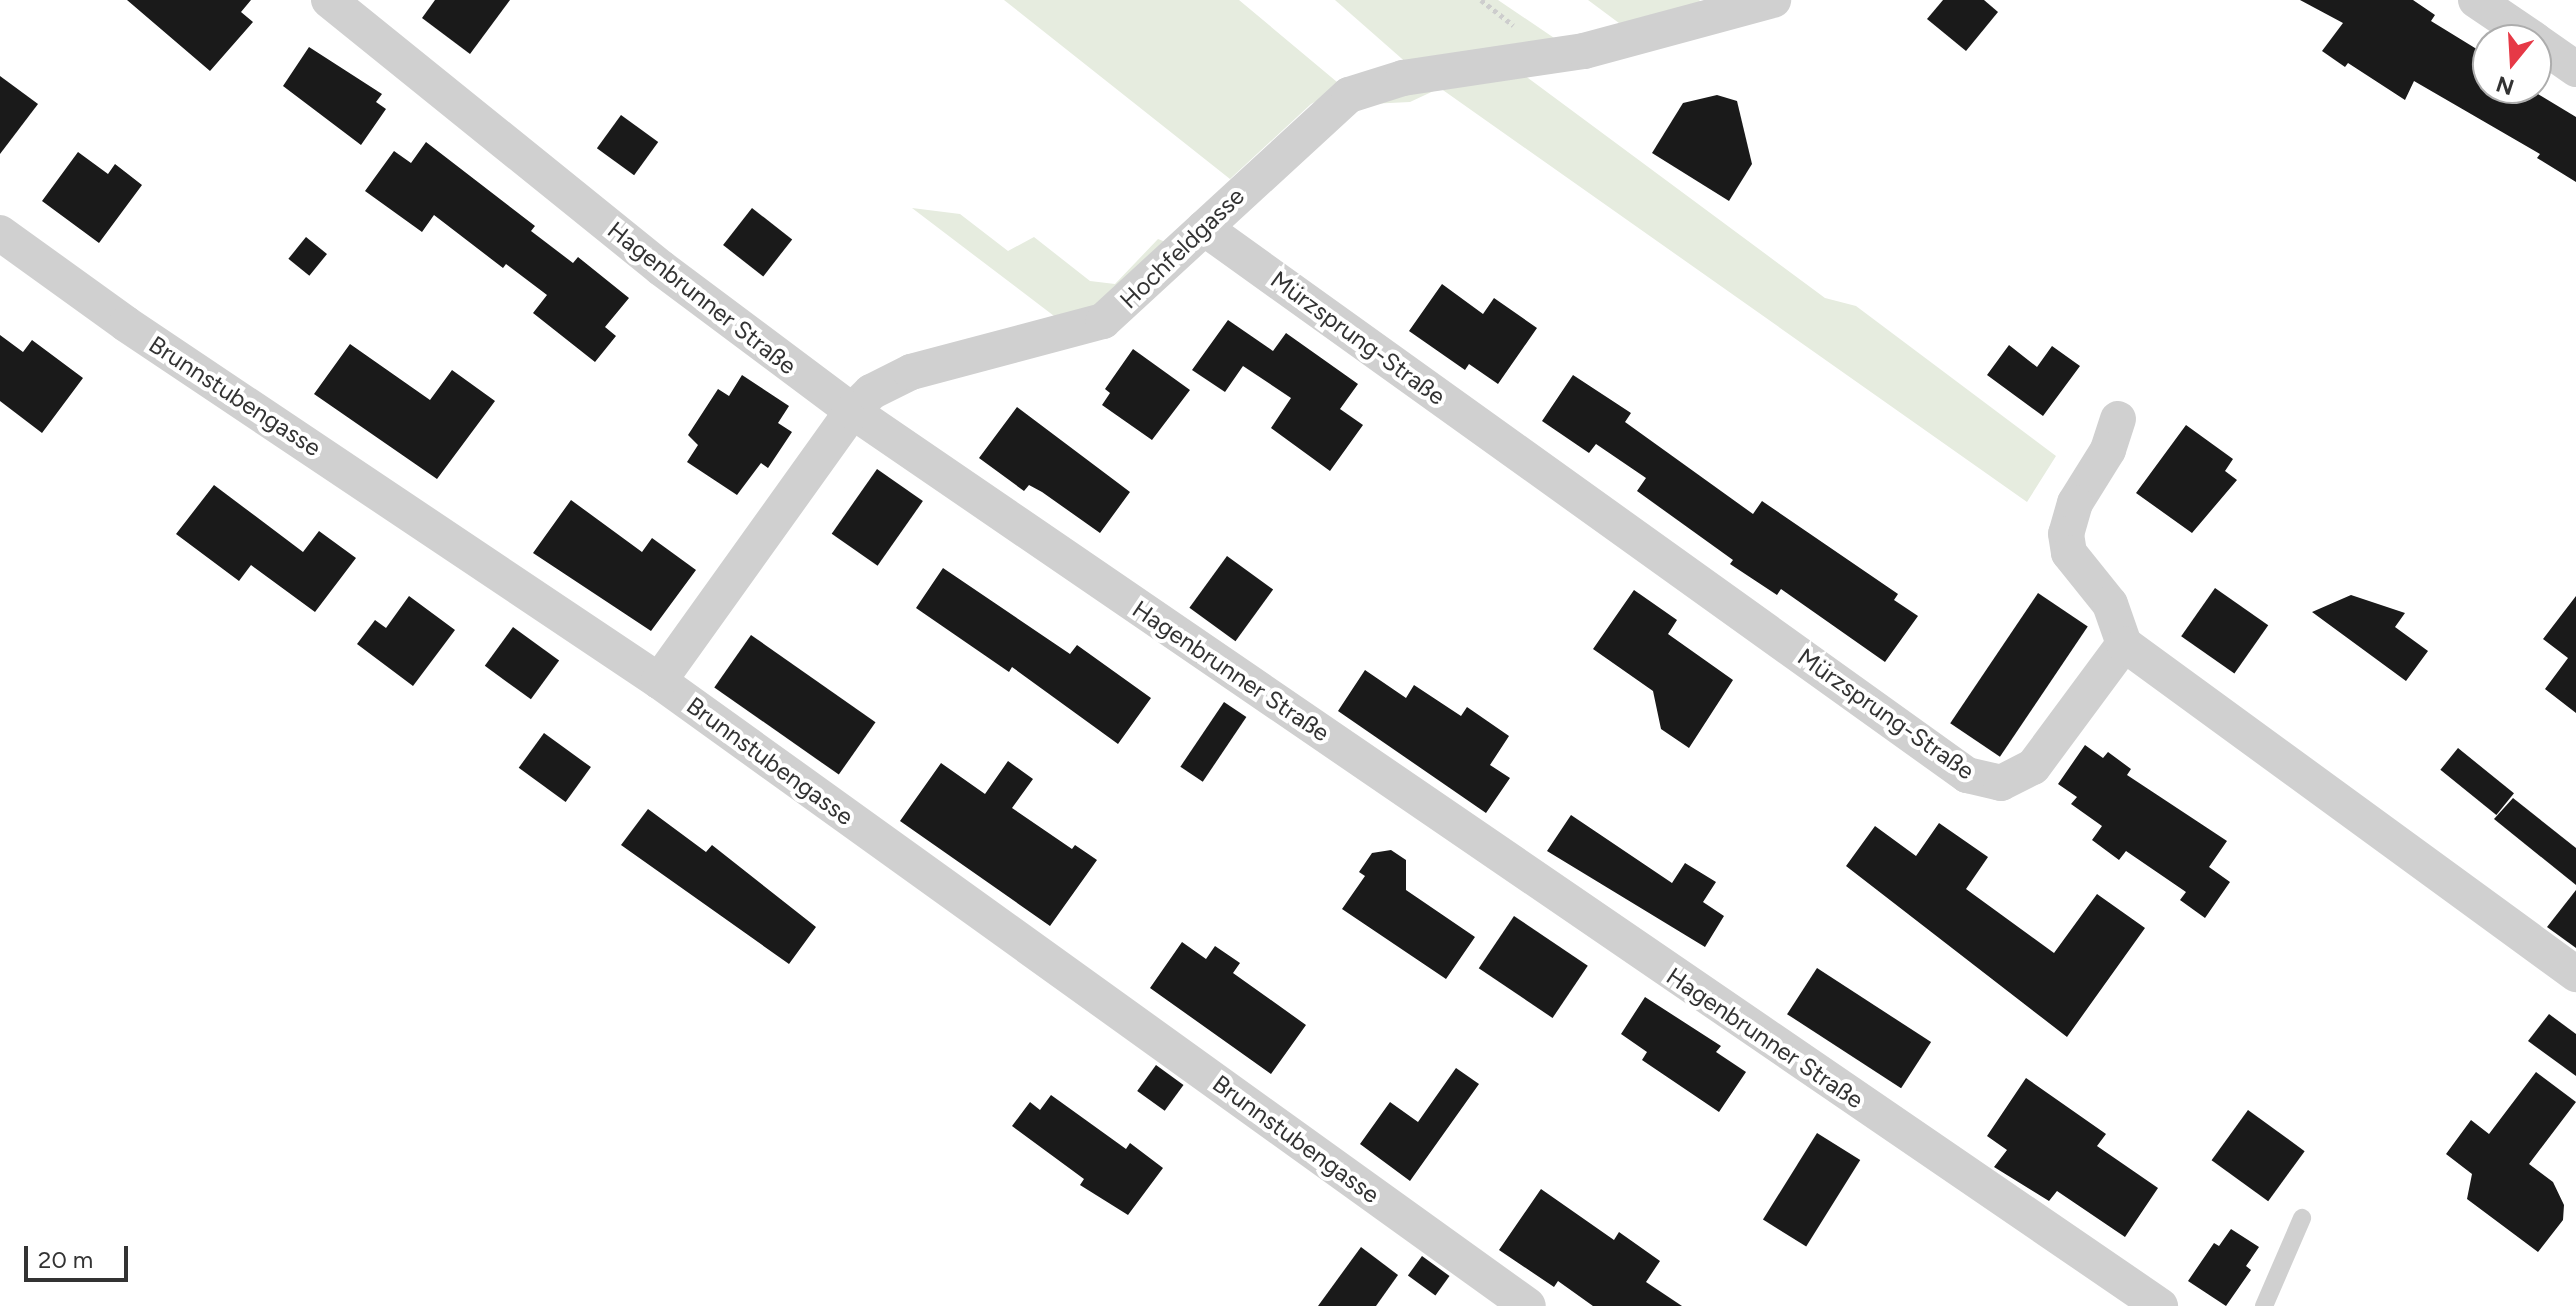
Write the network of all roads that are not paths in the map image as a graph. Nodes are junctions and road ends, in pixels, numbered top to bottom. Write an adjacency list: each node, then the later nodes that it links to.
1 (329, 0): 9 (street, Hagenbrunner Straße)
2 (1773, 0): 7 (street, Hochfeldgasse)
3 (2476, 0): 4 (street)
4 (2511, 24)
5 (2552, 52): 6 (street)
6 (2576, 69)
7 (1204, 228): 9 (street, Hochfeldgasse); 11 (street, Mürzsprung-Straße)
8 (0, 233): 12 (street, Brunnstubengasse)
9 (852, 411): 12 (street, Hochfeldgasse); 16 (street, Hagenbrunner Straße)
10 (2118, 419): 11 (street)
11 (2124, 644): 13 (street)
12 (659, 681): 15 (street, Brunnstubengasse)
13 (2576, 974)
14 (2302, 1218): 17 (lane)
15 (1528, 1306)
16 (2160, 1306)
17 (2264, 1306)

